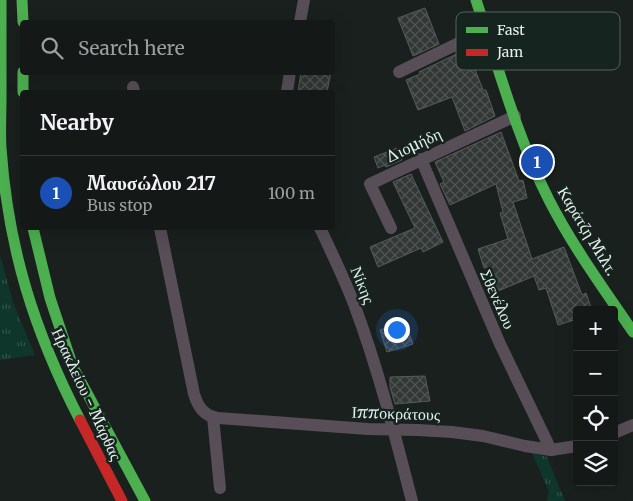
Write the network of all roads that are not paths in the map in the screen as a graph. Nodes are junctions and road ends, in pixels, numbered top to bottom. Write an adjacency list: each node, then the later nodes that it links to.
1 (1, 0): 29 (main road, Ηρακλείου - Μάρθας)
2 (22, 0): 6 (main road)
3 (304, 0): 7 (street)
4 (476, 0): 5 (main road, Καράτζη Μιλτ.)
5 (480, 12)
6 (23, 20)
7 (300, 20)
8 (456, 44): 10 (street)
9 (499, 70): 15 (main road, Καράτζη Μιλτ.)
10 (399, 72)
11 (23, 75): 13 (main road)
12 (290, 75): 14 (street)
13 (23, 90)
14 (287, 90)
15 (515, 116): 16 (street, Διομήδη); 21 (main road, Καράτζη Μιλτ.)
16 (421, 159): 17 (street, Διομήδη); 27 (street, Σθενέλου)
17 (391, 228)
18 (33, 230): 30 (main road, Ηρακλείου - Μάρθας)
19 (160, 230): 22 (street)
20 (321, 230): 24 (street, Νίκης)
21 (633, 332)
22 (213, 417): 24 (street, Ιπποκράτους); 28 (street)
23 (633, 426): 25 (street)
24 (393, 430): 27 (street, Ιπποκράτους); 31 (street, Νίκης)
25 (618, 432)
26 (573, 447): 27 (street, Ιπποκράτους)
27 (551, 450)
28 (220, 488)
29 (122, 501)
30 (145, 501)
31 (412, 501)

